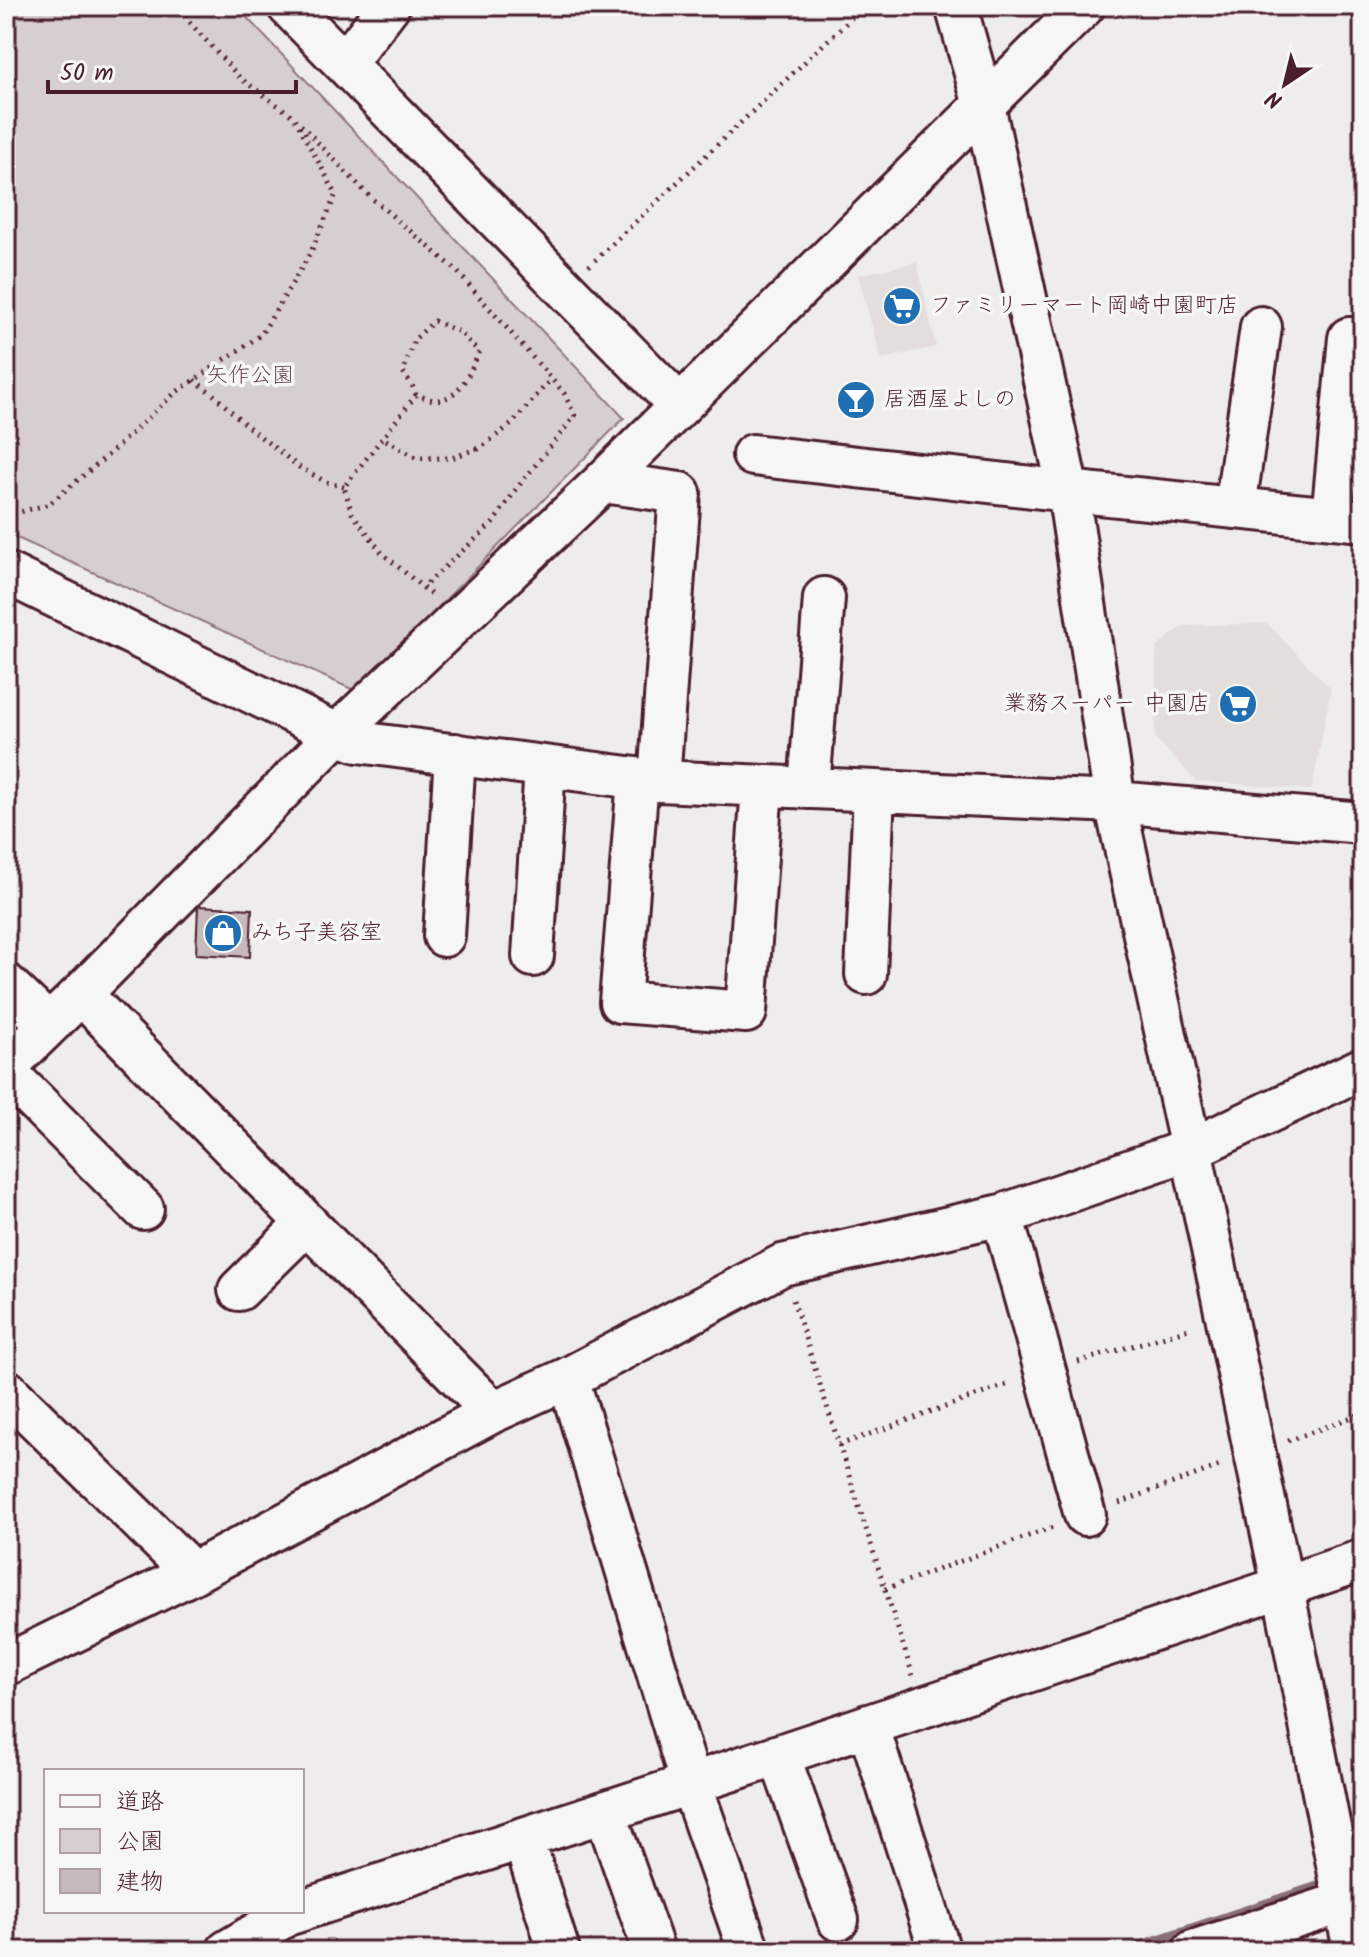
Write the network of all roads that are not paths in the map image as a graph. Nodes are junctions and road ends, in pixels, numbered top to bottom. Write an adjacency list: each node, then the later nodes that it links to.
1 (288, 6): 5 (street)
2 (389, 6): 5 (street)
3 (956, 6): 6 (street)
4 (1084, 6): 6 (street)
5 (345, 63): 9 (street)
6 (984, 105): 9 (street); 12 (street)
7 (1261, 327): 13 (street)
8 (1349, 338): 14 (street)
9 (680, 406): 11 (street)
10 (753, 455): 12 (street)
11 (603, 482): 17 (street); 20 (street)
12 (1068, 491): 13 (street); 24 (street)
13 (1235, 508): 14 (street)
14 (1347, 520)
15 (6, 573): 17 (street)
16 (824, 598): 22 (street)
17 (337, 734): 18 (street); 30 (street)
18 (455, 754): 19 (street); 26 (street)
19 (545, 767): 20 (street); 27 (street)
20 (649, 780): 21 (street); 21 (street)
21 (762, 786): 22 (street)
22 (809, 788): 23 (street)
23 (874, 792): 24 (street); 28 (street)
24 (1115, 802): 25 (street); 34 (street)
25 (1363, 823)
26 (444, 936)
27 (533, 956)
28 (866, 974)
29 (6, 984): 31 (street)
30 (81, 994): 31 (street); 37 (street)
31 (49, 1025): 33 (street)
32 (1363, 1068): 34 (street)
33 (6, 1070): 35 (street)
34 (1191, 1149): 36 (street); 45 (street)
35 (143, 1209)
36 (1002, 1215): 39 (street); 42 (street)
37 (307, 1223): 38 (street); 41 (street)
38 (239, 1290)
39 (568, 1378): 41 (street); 49 (street)
40 (6, 1390): 44 (street)
41 (493, 1412): 44 (street)
42 (1085, 1515)
43 (1363, 1560): 45 (street)
44 (193, 1573): 46 (street)
45 (1283, 1587): 47 (street); 52 (street)
46 (6, 1665)
47 (868, 1725): 48 (street); 56 (street)
48 (779, 1755): 49 (street); 55 (street)
49 (691, 1784): 50 (street); 60 (street)
50 (605, 1812): 51 (street); 59 (street)
51 (523, 1838): 53 (street); 58 (street)
52 (1354, 1900): 61 (street); 62 (street)
53 (304, 1910)
54 (294, 1913): 57 (street)
55 (838, 1920)
56 (938, 1945)
57 (227, 1951)
58 (559, 1951)
59 (654, 1951)
60 (749, 1951)
61 (1193, 1951)
62 (1354, 1951)

